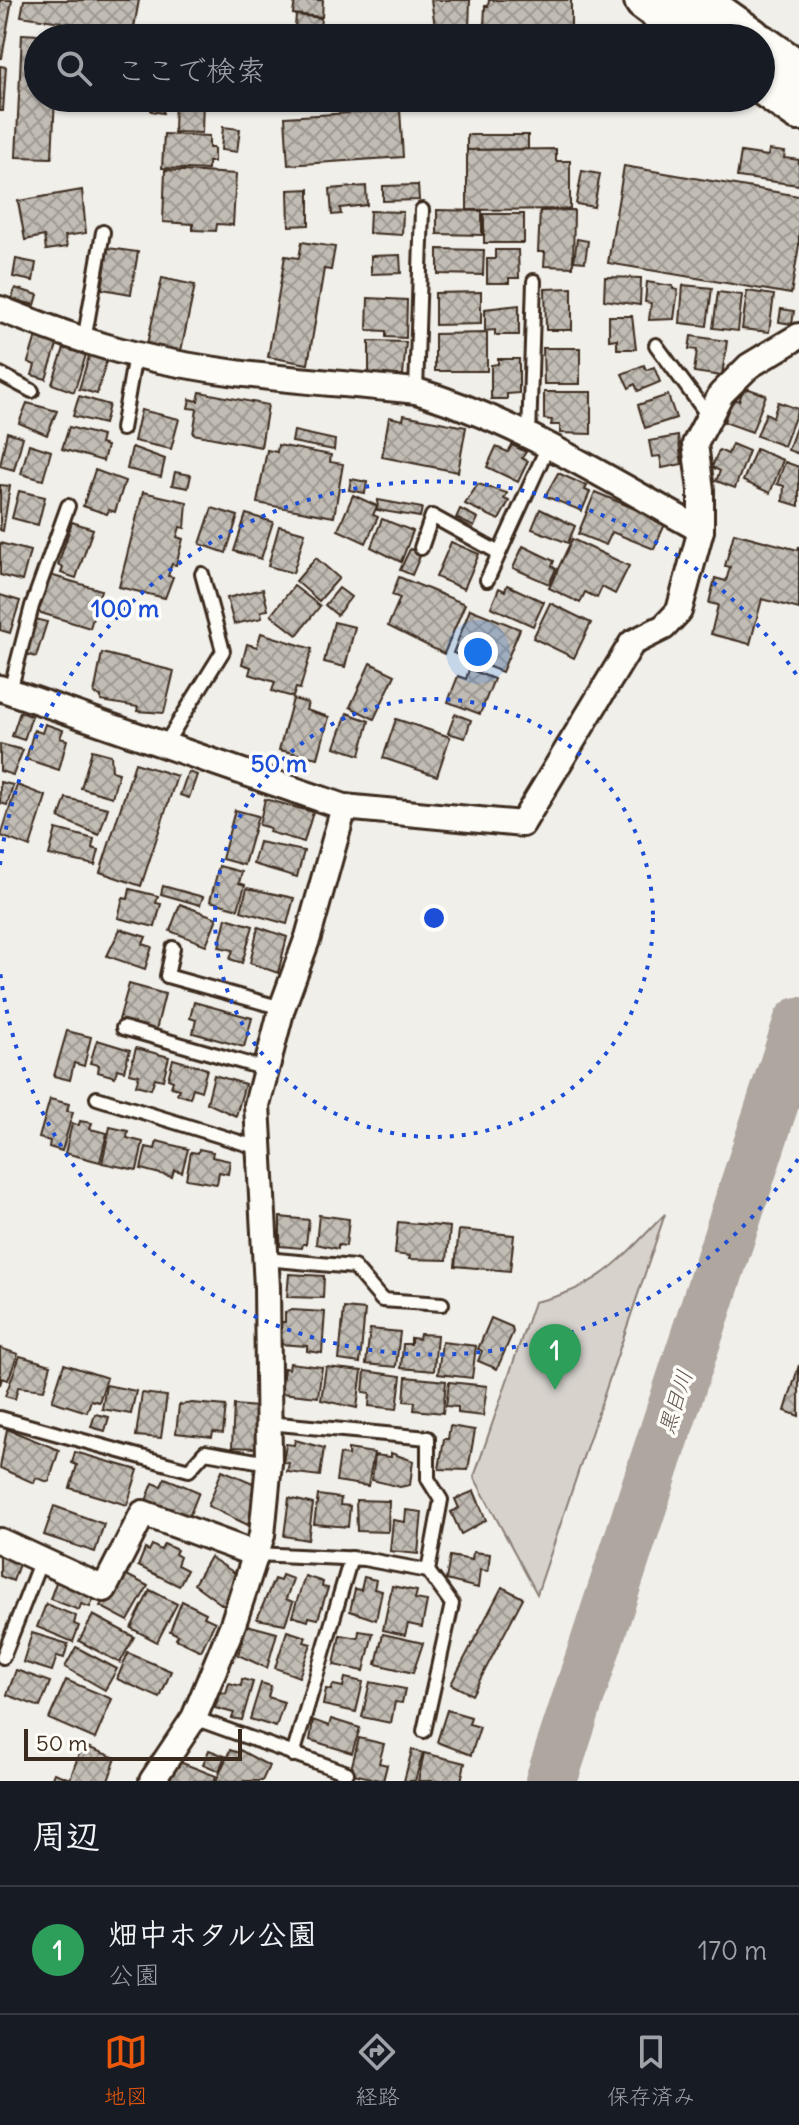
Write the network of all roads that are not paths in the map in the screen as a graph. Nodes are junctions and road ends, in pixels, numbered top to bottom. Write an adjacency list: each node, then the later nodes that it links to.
1 (645, 0): 3 (highway)
2 (697, 0): 4 (highway)
3 (678, 24)
4 (731, 24)
5 (775, 55): 6 (highway)
6 (799, 72)
7 (775, 93): 8 (highway)
8 (799, 110)
9 (422, 210): 19 (lane)
10 (103, 232): 14 (lane)
11 (534, 281): 22 (lane)
12 (0, 309): 14 (street)
13 (799, 336): 20 (street)
14 (84, 341): 16 (street)
15 (656, 345): 20 (lane)
16 (135, 355): 19 (street); 21 (lane)
17 (0, 374): 18 (lane)
18 (32, 391)
19 (416, 391): 22 (street)
20 (709, 417): 24 (street)
21 (122, 429)
22 (539, 441): 24 (street); 26 (lane)
23 (68, 506): 29 (lane)
24 (701, 530): 31 (street)
25 (421, 548): 26 (lane)
26 (499, 553): 28 (lane)
27 (202, 574): 30 (lane)
28 (487, 580)
29 (5, 690): 30 (street)
30 (166, 743): 31 (street)
31 (344, 807): 33 (street)
32 (173, 948): 33 (lane)
33 (282, 1008): 35 (street)
34 (123, 1028): 35 (lane)
35 (266, 1069): 37 (street)
36 (97, 1098): 37 (lane)
37 (259, 1148): 38 (street)
38 (265, 1259): 39 (lane); 41 (street)
39 (442, 1304)
40 (0, 1418): 42 (lane)
41 (268, 1423): 42 (street); 47 (lane)
42 (269, 1463): 44 (street)
43 (0, 1541): 46 (street)
44 (255, 1554): 45 (lane); 46 (street); 49 (street)
45 (351, 1558): 47 (lane); 51 (lane)
46 (41, 1560): 48 (lane)
47 (428, 1571): 50 (lane)
48 (3, 1657)
49 (194, 1718): 51 (lane); 53 (street)
50 (424, 1731)
51 (293, 1755): 52 (lane)
52 (347, 1773)
53 (152, 1781)

